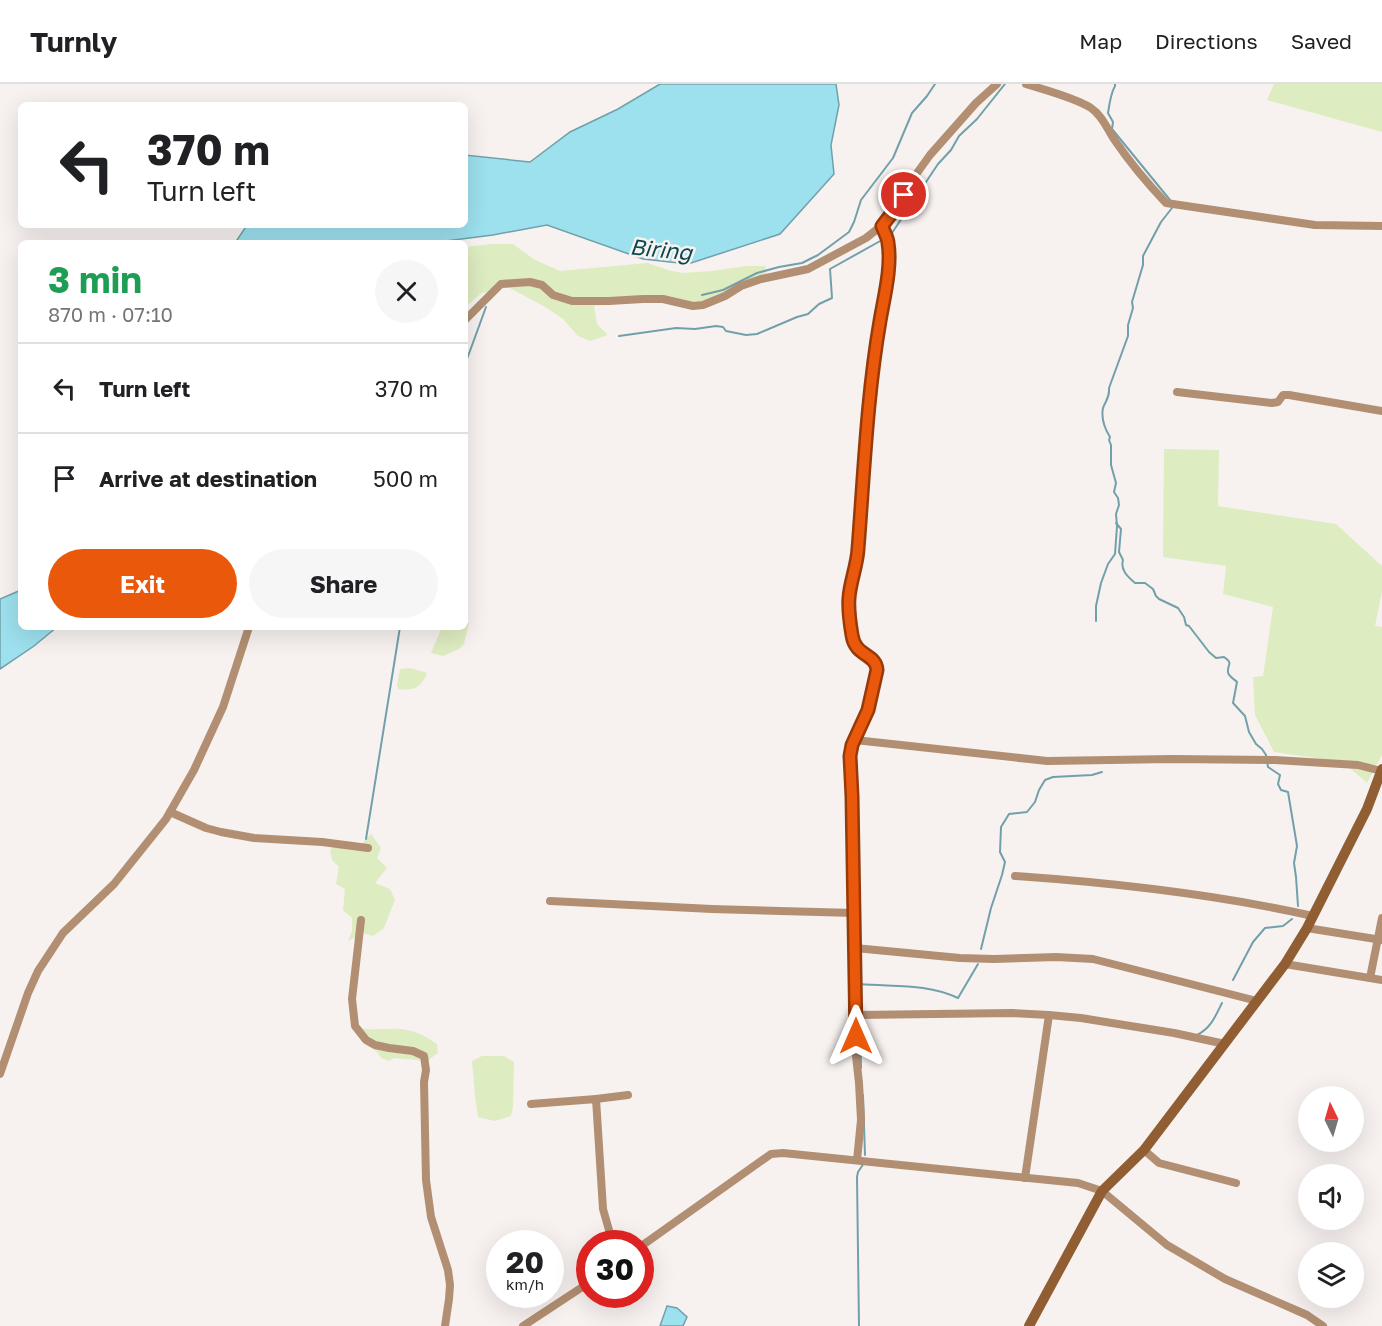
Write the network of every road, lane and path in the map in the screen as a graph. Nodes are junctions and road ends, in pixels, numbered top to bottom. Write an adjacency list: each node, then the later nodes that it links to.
1 (997, 84): 4 (street)
2 (1026, 84): 3 (street)
3 (1382, 225)
4 (882, 226): 5 (street); 9 (street)
5 (468, 317)
6 (1177, 393): 7 (street)
7 (1382, 411)
8 (248, 630): 11 (street)
9 (855, 740): 10 (street); 15 (street)
10 (1382, 770): 16 (street)
11 (170, 813): 12 (street); 29 (street)
12 (368, 848)
13 (1015, 876): 16 (street)
14 (550, 901): 15 (street)
15 (855, 913): 21 (street)
16 (1313, 916): 19 (street)
17 (1382, 918): 20 (street)
18 (361, 920): 41 (street)
19 (1307, 928): 20 (street); 22 (street)
20 (1380, 939): 23 (street)
21 (855, 948): 25 (street); 26 (street)
22 (1285, 964): 23 (street); 25 (street)
23 (1370, 978): 24 (street)
24 (1382, 980)
25 (1257, 1000): 28 (street)
26 (856, 1015): 27 (street); 34 (street)
27 (1049, 1015): 28 (street); 35 (street)
28 (1225, 1044): 33 (street)
29 (0, 1074)
30 (628, 1095): 31 (street)
31 (596, 1100): 32 (street); 38 (street)
32 (531, 1104)
33 (1144, 1150): 36 (street); 37 (street)
34 (857, 1160): 35 (street); 39 (street)
35 (1025, 1178): 37 (street)
36 (1236, 1183)
37 (1102, 1191): 43 (street); 44 (street)
38 (609, 1230)
39 (654, 1237)
40 (576, 1291): 42 (street)
41 (445, 1326)
42 (523, 1326)
43 (1029, 1326)
44 (1323, 1326)

